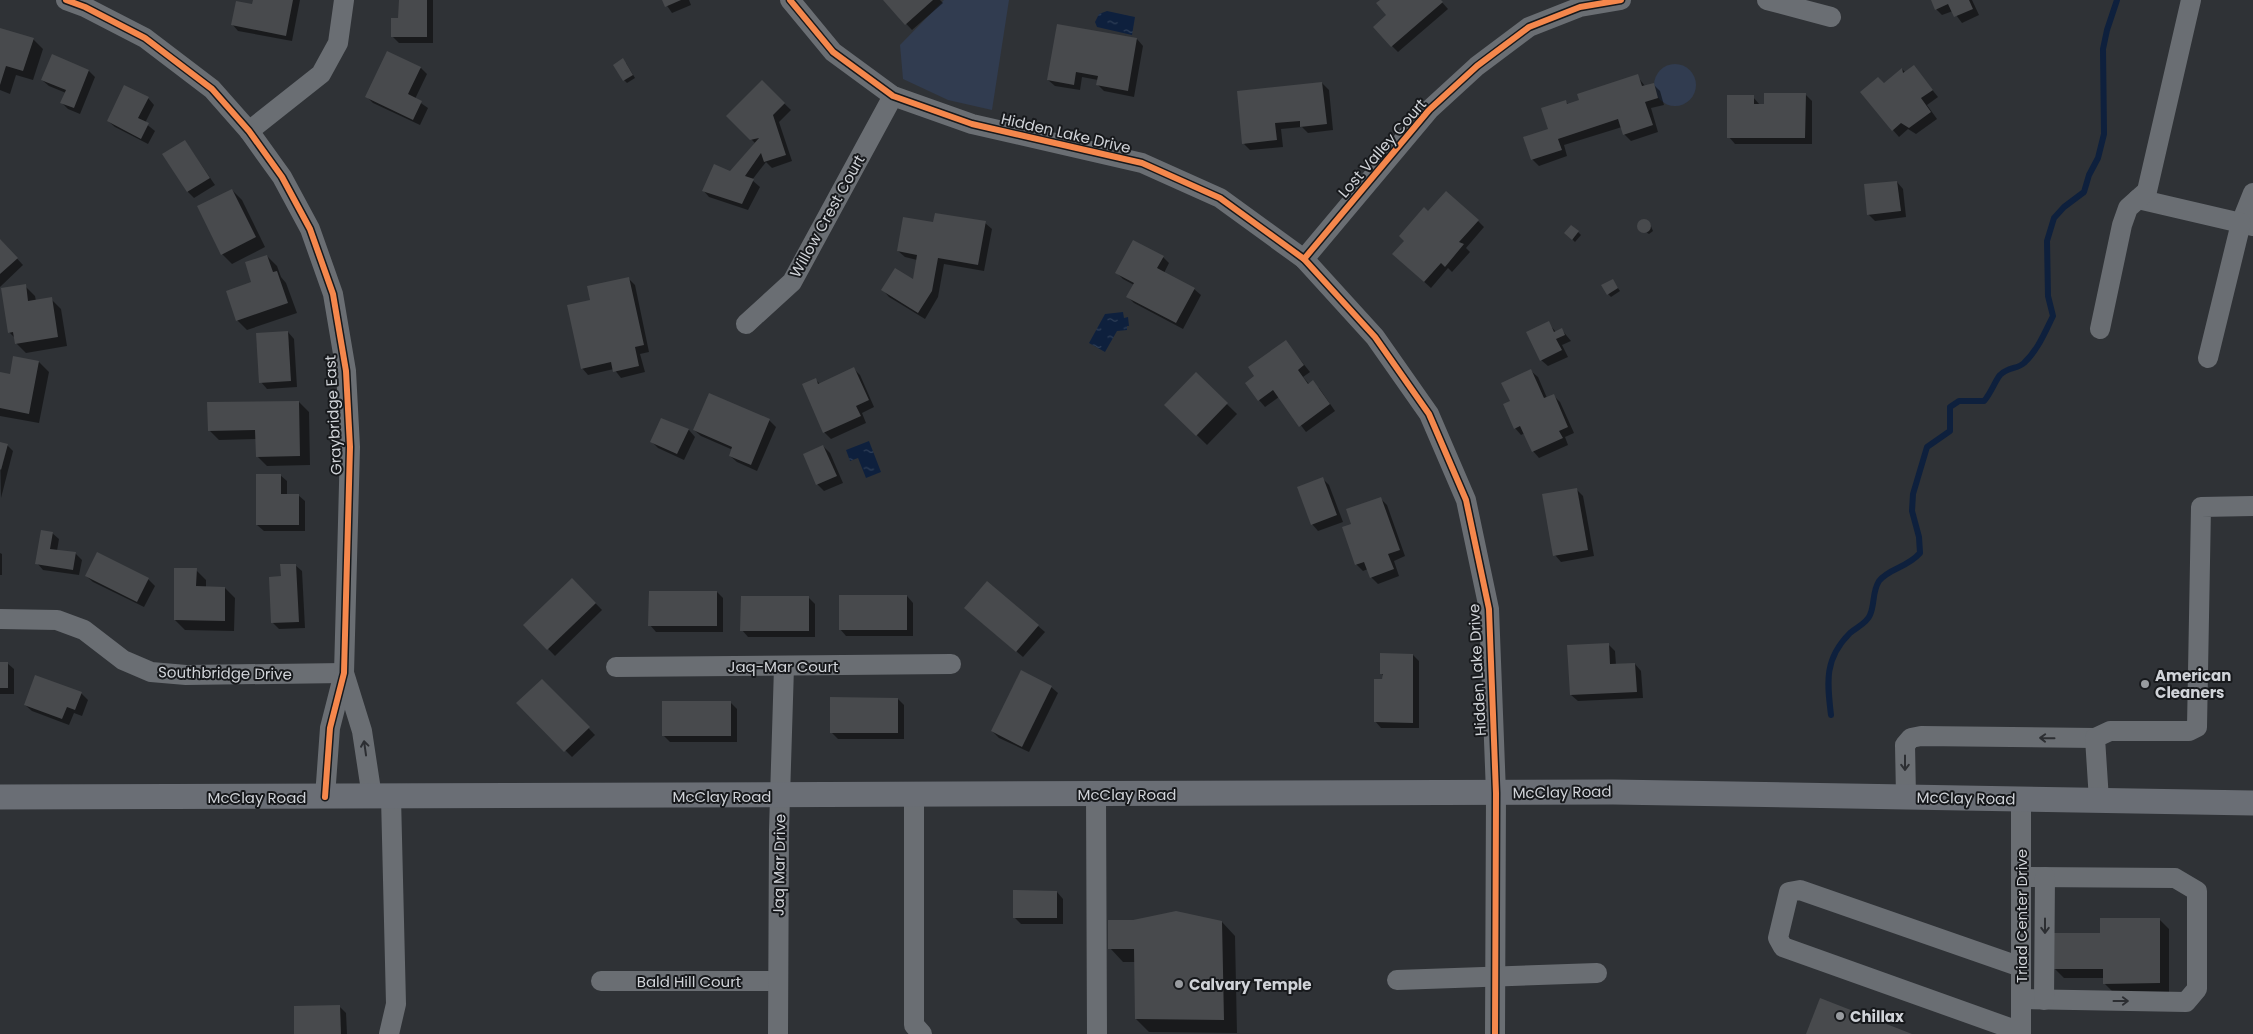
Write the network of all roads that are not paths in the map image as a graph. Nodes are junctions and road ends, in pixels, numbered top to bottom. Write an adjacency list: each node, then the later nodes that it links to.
1 (66, 0): 9 (street, Graybridge East)
2 (344, 0): 9 (street)
3 (790, 0): 8 (street, Hidden Lake Drive)
4 (1621, 0): 13 (street, Lost Valley Court)
5 (1767, 0): 7 (street)
6 (2191, 0): 11 (street)
7 (1831, 17)
8 (893, 96): 13 (street, Hidden Lake Drive); 14 (street, Willow Crest Court)
9 (248, 131): 22 (street, Graybridge East)
10 (2253, 193): 12 (street)
11 (2138, 199): 12 (street); 15 (street)
12 (2247, 224): 16 (street)
13 (1304, 259): 24 (street, Hidden Lake Drive)
14 (746, 324)
15 (2100, 329)
16 (2208, 358)
17 (2253, 506): 23 (street)
18 (0, 619): 22 (street, Southbridge Drive)
19 (950, 664): 21 (street, Jaq-Mar Court)
20 (616, 667): 21 (street, Jaq-Mar Court)
21 (784, 667): 27 (street, Jaq Mar Drive)
22 (344, 673): 30 (street, Graybridge East); 31 (street, Graybridge East, one-way to 22)
23 (2095, 738): 28 (street, one-way to 28); 33 (street)
24 (1496, 793): 26 (main road, McClay Road); 28 (main road, McClay Road); 39 (street, Hidden Lake Drive)
25 (914, 795): 26 (main road, McClay Road); 27 (main road, McClay Road); 49 (street)
26 (1096, 795): 50 (street)
27 (780, 796): 31 (main road, McClay Road); 42 (street, Jaq Mar Drive)
28 (1906, 796): 32 (main road, McClay Road)
29 (0, 797): 30 (main road, McClay Road)
30 (325, 797): 31 (main road, McClay Road)
31 (381, 797): 47 (street, Graybridge East)
32 (2021, 799): 33 (main road, McClay Road); 35 (street, Triad Center Drive)
33 (2099, 800): 34 (main road, McClay Road)
34 (2253, 803)
35 (2021, 877): 36 (street); 37 (street, Triad Center Drive)
36 (2045, 877): 44 (street, one-way to 44); 44 (street, one-way to 36)
37 (2021, 966): 43 (street, Triad Center Drive); 45 (street)
38 (1597, 973): 39 (street)
39 (1495, 978): 40 (street); 51 (street, Hidden Lake Drive)
40 (1397, 980)
41 (601, 981): 42 (street, Bald Hill Court)
42 (777, 981): 48 (street, Jaq Mar Drive)
43 (2021, 1000): 44 (street); 46 (street, Triad Center Drive)
44 (2044, 1000)
45 (1990, 1028): 46 (street)
46 (2021, 1033)
47 (389, 1034)
48 (778, 1034)
49 (922, 1034)
50 (1097, 1034)
51 (1495, 1034)

